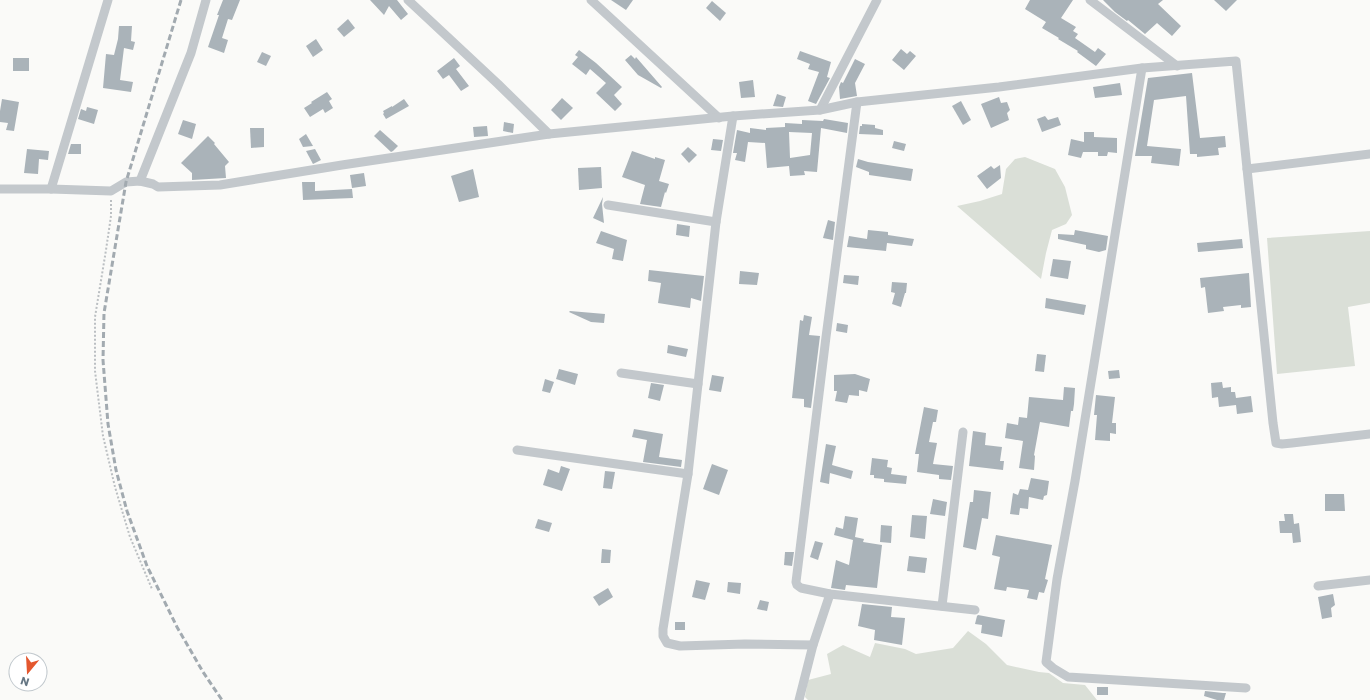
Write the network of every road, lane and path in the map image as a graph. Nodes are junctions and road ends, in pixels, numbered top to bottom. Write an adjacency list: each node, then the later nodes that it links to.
1 (108, 0): 18 (street)
2 (206, 0): 16 (street)
3 (408, 0): 13 (street)
4 (591, 0): 12 (street)
5 (1090, 0): 7 (street)
6 (873, 1): 10 (street)
7 (1177, 66): 8 (street); 15 (street)
8 (1142, 68): 9 (street); 35 (street)
9 (857, 102): 10 (street); 31 (street)
10 (820, 110): 11 (street)
11 (733, 116): 12 (street); 21 (street)
12 (719, 118): 13 (street)
13 (548, 134): 16 (street)
14 (1370, 154): 15 (street)
15 (1247, 169): 25 (street)
16 (140, 181): 19 (street)
17 (0, 189): 18 (street)
18 (51, 189): 19 (street)
19 (111, 191): 30 (path)
20 (608, 205): 21 (street)
21 (716, 222): 23 (street)
22 (621, 373): 23 (street)
23 (698, 384): 27 (street)
24 (963, 432): 32 (street)
25 (1370, 434)
26 (517, 450): 27 (street)
27 (688, 474): 34 (street)
28 (1370, 580): 29 (street)
29 (1318, 586)
30 (152, 590)
31 (830, 594): 32 (street); 34 (street)
32 (942, 606): 33 (street)
33 (975, 610)
34 (813, 645): 36 (street)
35 (1246, 688)
36 (798, 700)

